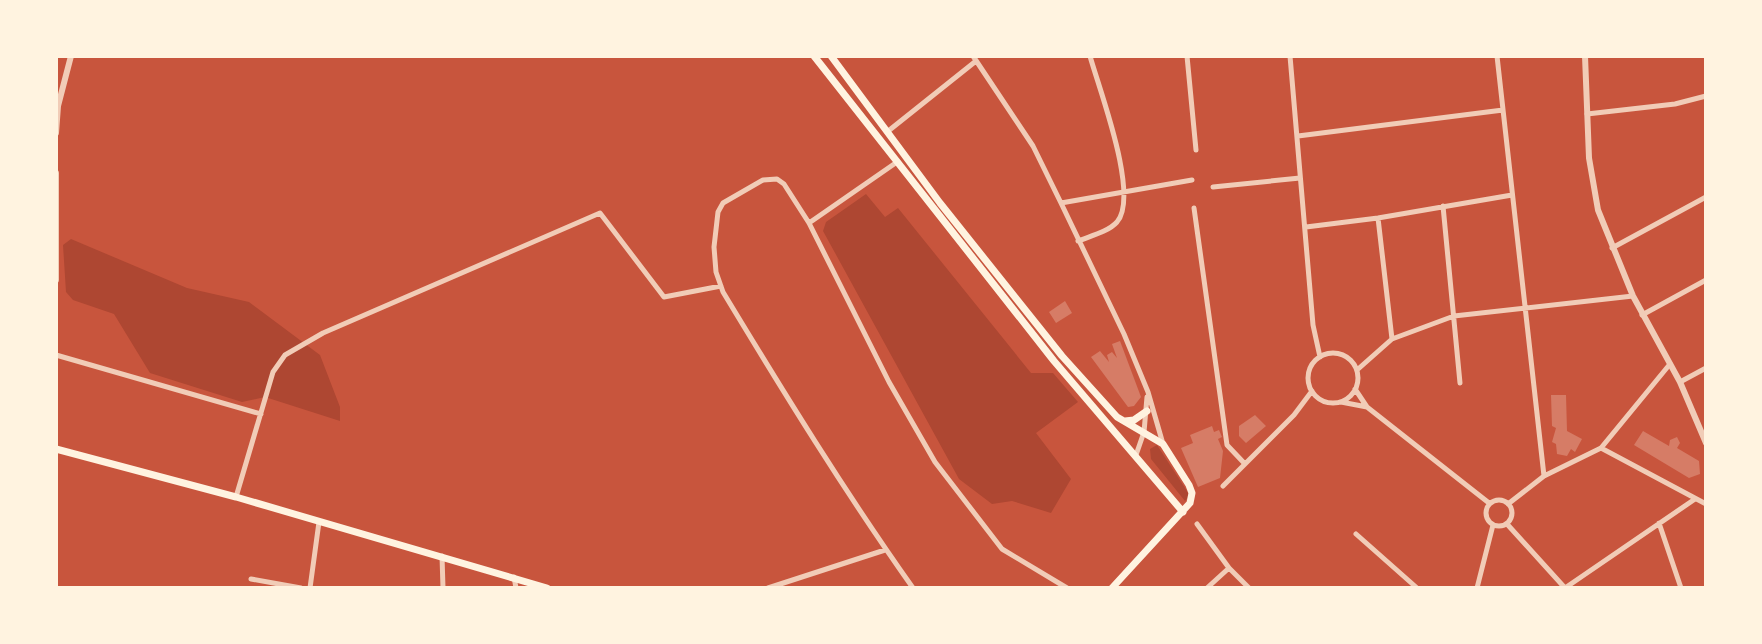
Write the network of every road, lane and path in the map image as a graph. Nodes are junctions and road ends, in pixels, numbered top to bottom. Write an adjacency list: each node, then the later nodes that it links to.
1 (71, 56): 14 (street)
2 (814, 56): 17 (main road)
3 (831, 56): 13 (main road)
4 (1090, 56): 22 (street)
5 (1187, 56): 16 (street)
6 (1290, 56): 15 (street)
7 (1497, 56): 11 (street)
8 (1585, 56): 12 (street)
9 (975, 58): 13 (street); 25 (street)
10 (1706, 96): 12 (street)
11 (1503, 110): 15 (street); 23 (street)
12 (1587, 114): 32 (street)
13 (887, 132): 55 (main road)
14 (56, 133)
15 (1298, 136): 19 (street)
16 (1196, 150)
17 (897, 162): 29 (street); 61 (main road)
18 (56, 173): 33 (street)
19 (1300, 178): 21 (street); 30 (street)
20 (1192, 180): 22 (street)
21 (1213, 187)
22 (1124, 189): 25 (street); 31 (street)
23 (1512, 195): 26 (street); 37 (street)
24 (1706, 197): 32 (street)
25 (1061, 203): 31 (street)
26 (1443, 206): 28 (street); 39 (street)
27 (1194, 208): 62 (street)
28 (1378, 218): 30 (street); 40 (street)
29 (809, 223): 35 (street); 89 (street)
30 (1306, 227): 42 (street)
31 (1079, 241): 50 (street)
32 (1612, 248): 36 (street)
33 (56, 280)
34 (1706, 280): 38 (street)
35 (721, 286): 54 (street); 77 (street)
36 (1633, 296): 37 (street); 38 (street)
37 (1525, 306): 39 (street); 63 (street)
38 (1642, 315): 43 (street)
39 (1454, 316): 40 (street); 47 (street)
40 (1392, 339): 45 (street)
41 (56, 355): 54 (street)
42 (1320, 357): 45 (street); 49 (street)
43 (1670, 364): 46 (street); 59 (street)
44 (1706, 368): 46 (street)
45 (1357, 370): 48 (street)
46 (1680, 382): 57 (street)
47 (1460, 383)
48 (1355, 389): 51 (street); 52 (street)
49 (1312, 391): 51 (street); 62 (street)
50 (1148, 392): 53 (street); 58 (street)
51 (1341, 402): 52 (street)
52 (1367, 407): 67 (street)
53 (1147, 411): 55 (main road); 56 (street)
54 (261, 414): 65 (street)
55 (1125, 421): 56 (main road)
56 (1144, 432): 58 (main road); 61 (street)
57 (1706, 443)
58 (1163, 444): 70 (main road)
59 (1601, 448): 63 (street); 66 (street)
60 (56, 449): 65 (main road)
61 (1136, 455): 70 (main road)
62 (1245, 464): 64 (street)
63 (1544, 477): 68 (street)
64 (1223, 486)
65 (236, 497): 71 (main road)
66 (1695, 499): 69 (street); 72 (street)
67 (1489, 503): 68 (street); 75 (street)
68 (1508, 504): 74 (street)
69 (1706, 504)
70 (1182, 512): 90 (main road)
71 (319, 522): 78 (main road); 83 (street)
72 (1659, 523): 95 (street); 96 (street)
73 (1197, 524): 79 (street)
74 (1507, 524): 75 (street); 95 (street)
75 (1493, 525): 94 (street)
76 (1356, 534): 93 (street)
77 (885, 550): 87 (street); 88 (street)
78 (442, 556): 80 (main road); 84 (street)
79 (1229, 568): 91 (street); 92 (street)
80 (514, 577): 85 (street); 86 (main road)
81 (251, 579): 82 (street)
82 (301, 588)
83 (310, 588)
84 (443, 588)
85 (516, 588)
86 (547, 588)
87 (768, 588)
88 (913, 588)
89 (1067, 588)
90 (1112, 588)
91 (1207, 588)
92 (1249, 588)
93 (1417, 588)
94 (1477, 588)
95 (1565, 588)
96 (1681, 588)

